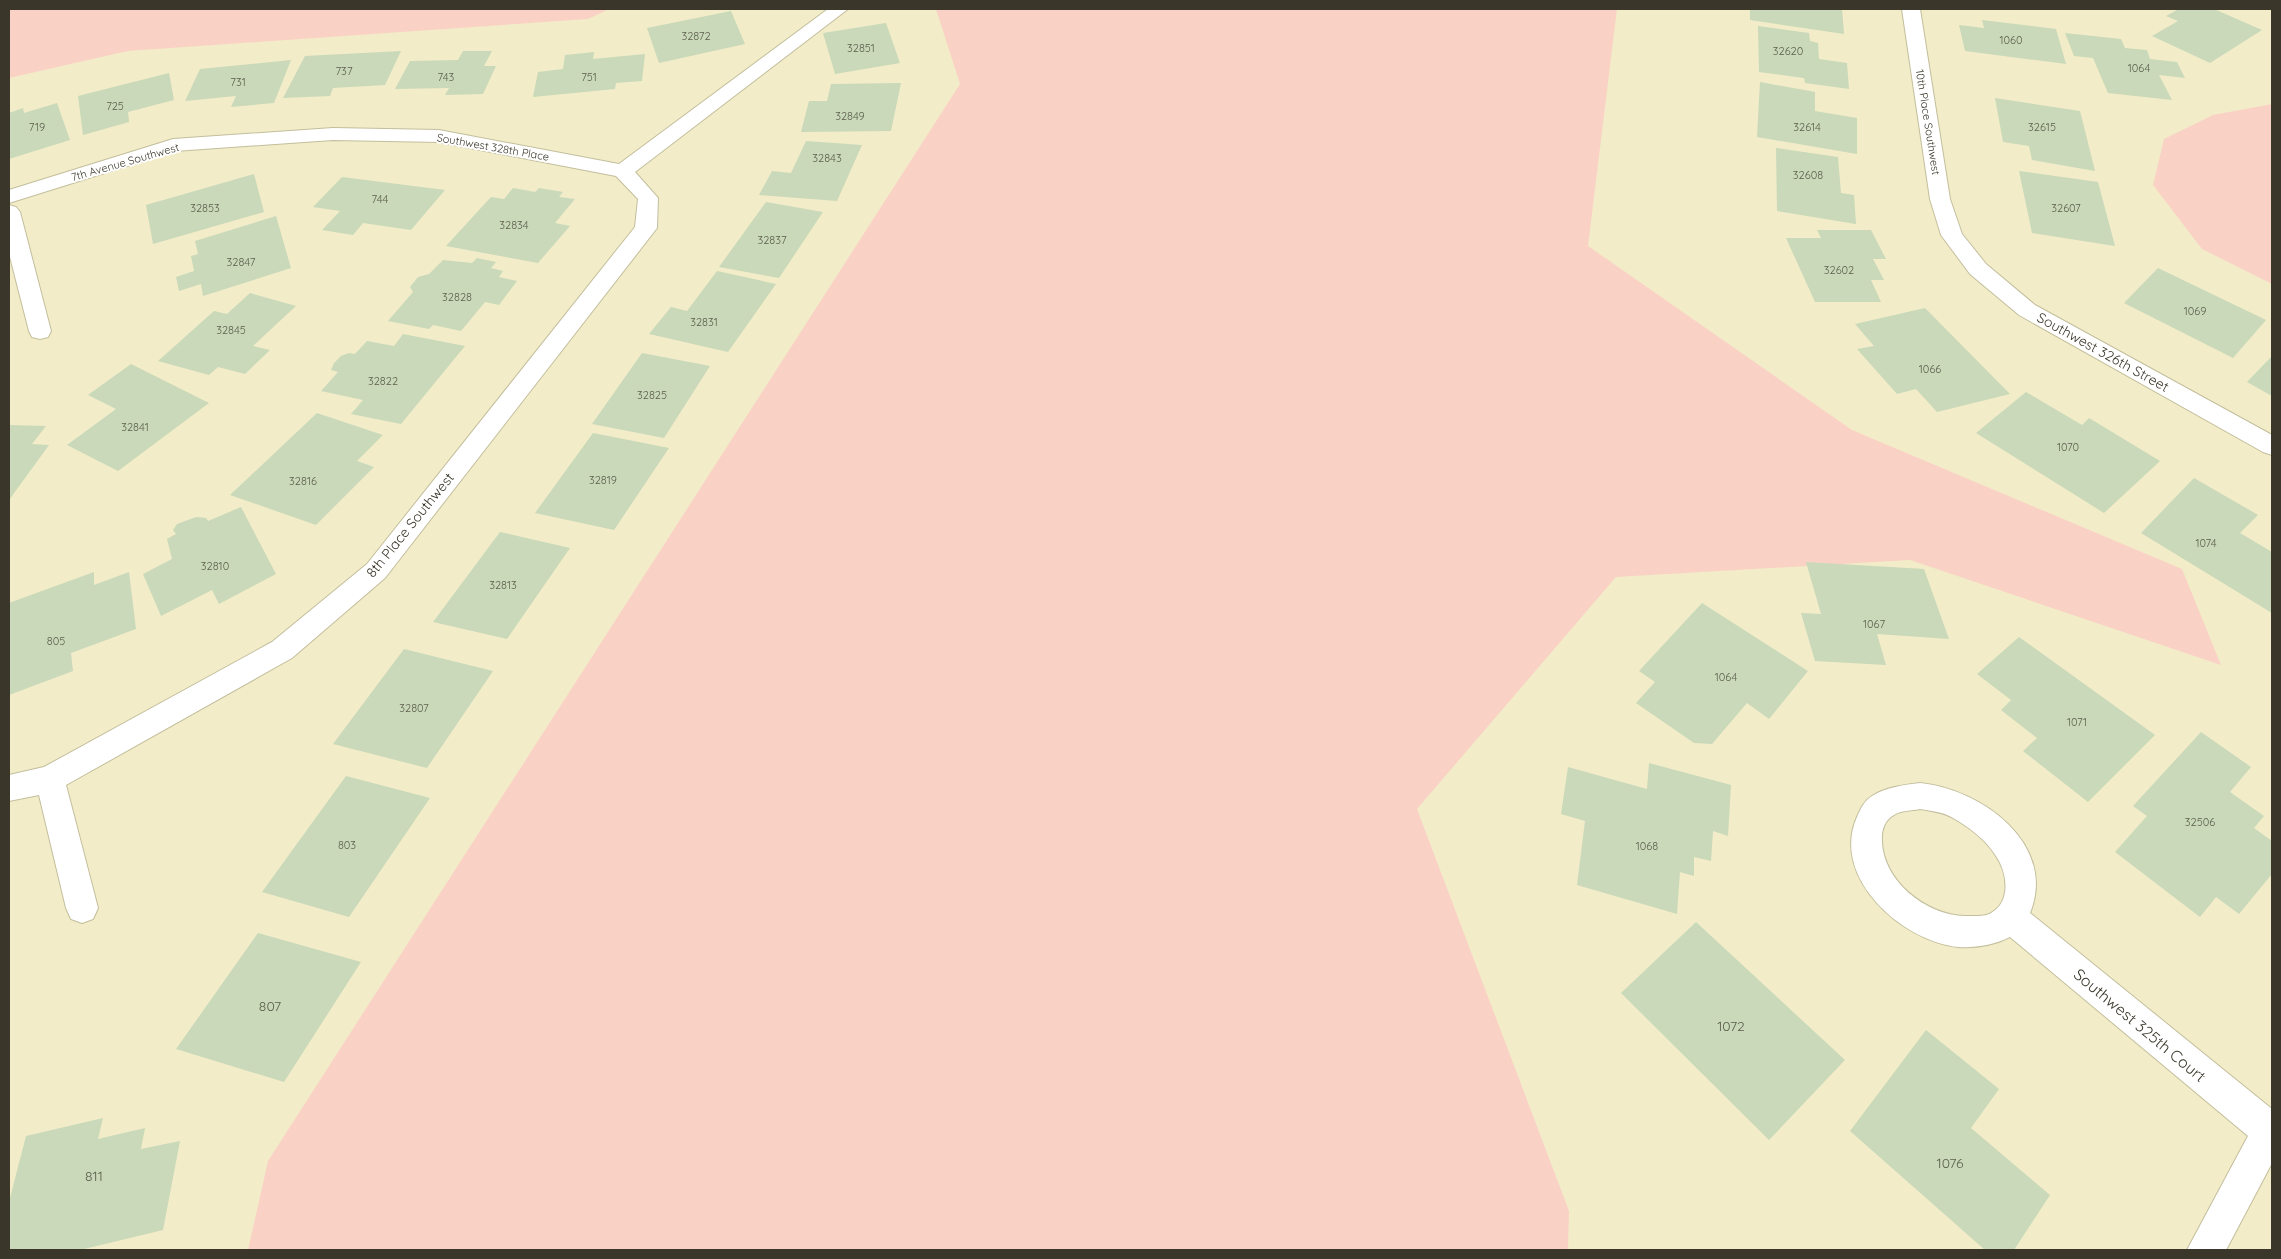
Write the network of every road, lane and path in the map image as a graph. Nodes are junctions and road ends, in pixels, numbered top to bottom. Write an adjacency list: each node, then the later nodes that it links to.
1 (839, 9): 4 (street)
2 (1911, 9): 7 (street, 10th Place Southwest)
3 (333, 134): 4 (street, Southwest 328th Place); 5 (street, 7th Avenue Southwest)
4 (623, 171): 10 (street, 8th Place Southwest)
5 (9, 197)
6 (9, 212): 8 (street)
7 (1952, 235): 9 (street, Southwest 326th Street)
8 (40, 331)
9 (2272, 446)
10 (50, 779): 11 (street, 8th Place Southwest); 12 (street)
11 (9, 788)
12 (82, 908)
13 (2011, 918): 13 (street); 14 (street, Southwest 325th Court)
14 (2271, 1129): 15 (street)
15 (2206, 1250)

